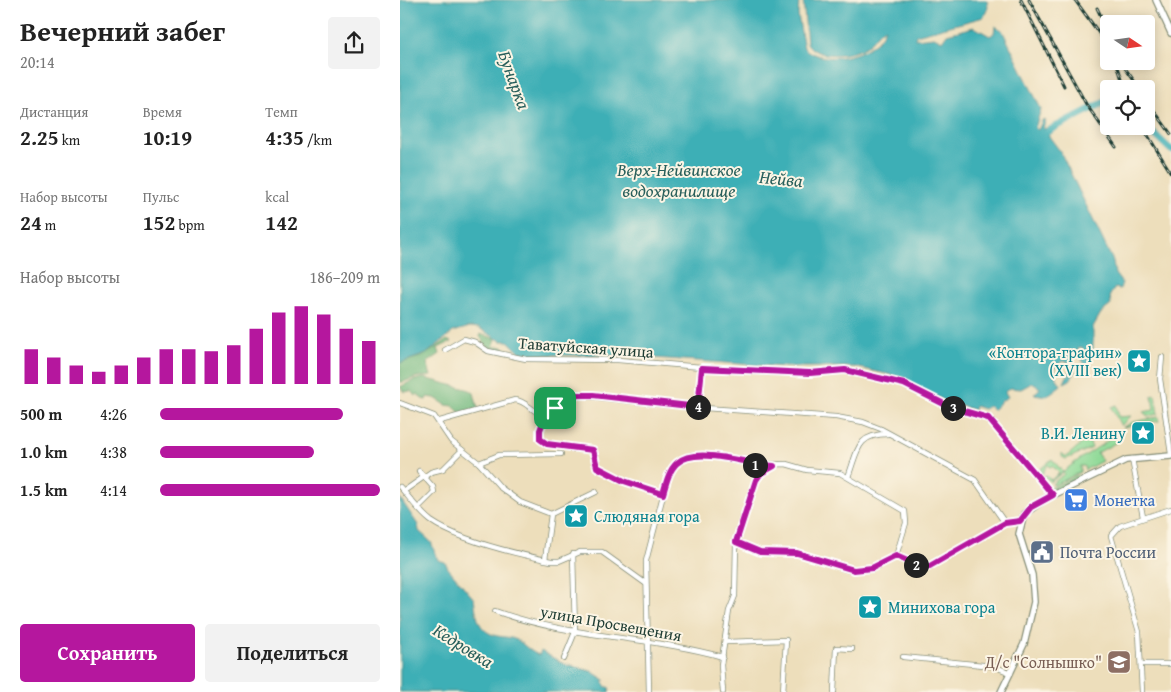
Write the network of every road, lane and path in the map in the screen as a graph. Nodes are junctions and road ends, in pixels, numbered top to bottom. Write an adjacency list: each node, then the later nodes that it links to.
1 (1156, 0): 2 (main road)
2 (1171, 33)
3 (445, 350): 5 (street, Таватуйская улица)
4 (1162, 357): 13 (street)
5 (702, 368): 7 (street); 24 (street)
6 (400, 403): 9 (street)
7 (698, 407): 8 (street); 10 (street)
8 (546, 415): 9 (street); 23 (street)
9 (440, 422): 11 (street)
10 (889, 434): 18 (street); 30 (street)
11 (462, 450): 15 (street); 19 (street)
12 (561, 454): 15 (street)
13 (1171, 455): 14 (main road)
14 (1132, 459): 24 (main road); 28 (street)
15 (479, 463): 27 (street)
16 (774, 466): 18 (street); 23 (street); 31 (street)
17 (419, 471): 19 (street)
18 (848, 476): 33 (street)
19 (424, 478): 21 (street); 25 (street)
20 (400, 487): 21 (street)
21 (404, 491): 25 (street)
22 (596, 492): 27 (street)
23 (663, 494): 35 (street)
24 (1053, 495): 29 (main road)
25 (418, 508): 34 (street)
26 (1171, 509): 28 (street)
27 (551, 514): 34 (street)
28 (1143, 517): 44 (street)
29 (1020, 521): 30 (street); 46 (main road)
30 (1005, 523): 33 (street)
31 (736, 542): 33 (street); 39 (street)
32 (573, 554): 34 (street); 35 (street); 37 (street)
33 (896, 556)
34 (545, 560)
35 (645, 583): 38 (street)
36 (495, 611): 37 (street, улица Просвещения)
37 (574, 632): 38 (street, улица Просвещения); 43 (street)
38 (647, 642): 42 (street, улица Просвещения); 47 (street)
39 (726, 642): 42 (street); 49 (street)
40 (852, 649): 50 (street)
41 (903, 656): 46 (street)
42 (723, 657): 48 (street)
43 (564, 658)
44 (1141, 664): 45 (street); 52 (street)
45 (1171, 664)
46 (1010, 673): 51 (main road)
47 (649, 692)
48 (723, 692)
49 (783, 692)
50 (834, 692)
51 (1000, 692)
52 (1142, 692)

